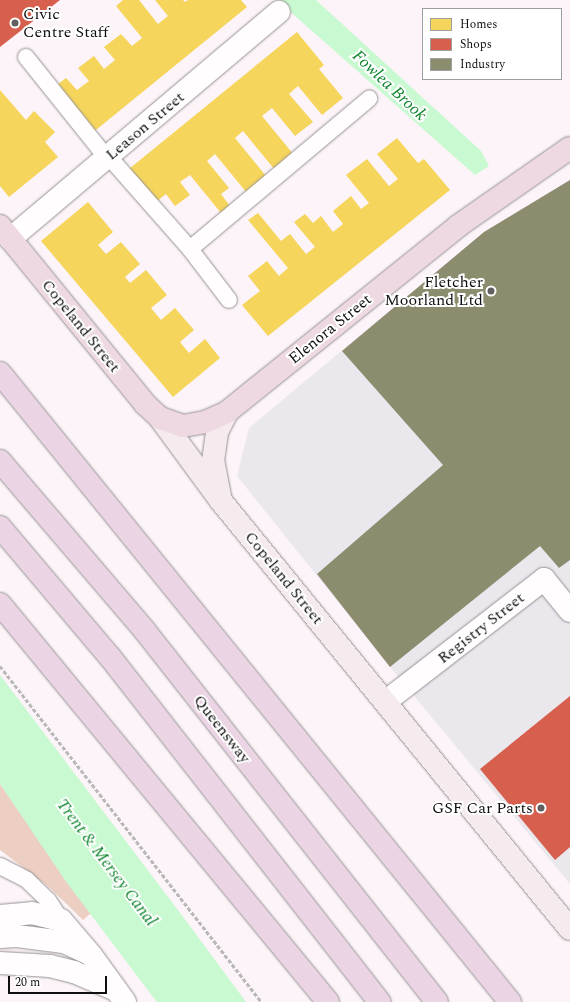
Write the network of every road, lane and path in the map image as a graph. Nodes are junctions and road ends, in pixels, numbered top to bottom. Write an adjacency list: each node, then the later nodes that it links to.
1 (279, 12): 5 (street, Leason Street)
2 (26, 57): 5 (lane)
3 (369, 99): 7 (lane)
4 (570, 148): 10 (main road, Elenora Street)
5 (108, 157): 6 (street, Leason Street); 7 (lane)
6 (5, 232): 11 (main road, Copeland Street)
7 (190, 249): 8 (lane)
8 (229, 300)
9 (0, 373): 31 (highway)
10 (227, 412): 11 (main road, Elenora Street); 13 (street, Elenora Street)
11 (160, 418): 13 (street, Copeland Street)
12 (0, 461): 30 (highway, Queensway)
13 (221, 501): 18 (street, Copeland Street)
14 (0, 527): 29 (highway)
15 (0, 604): 28 (highway)
16 (570, 611): 18 (street, Registry Street)
17 (0, 666): 27 (path)
18 (385, 702): 22 (street, Copeland Street)
19 (0, 866): 21 (lane)
20 (0, 916): 21 (street)
21 (61, 920): 24 (street)
22 (570, 929)
23 (0, 938): 24 (street)
24 (91, 954): 26 (street)
25 (0, 963): 26 (street)
26 (121, 996)
27 (262, 1002)
28 (328, 1002)
29 (380, 1002)
30 (437, 1002)
31 (510, 1002)

